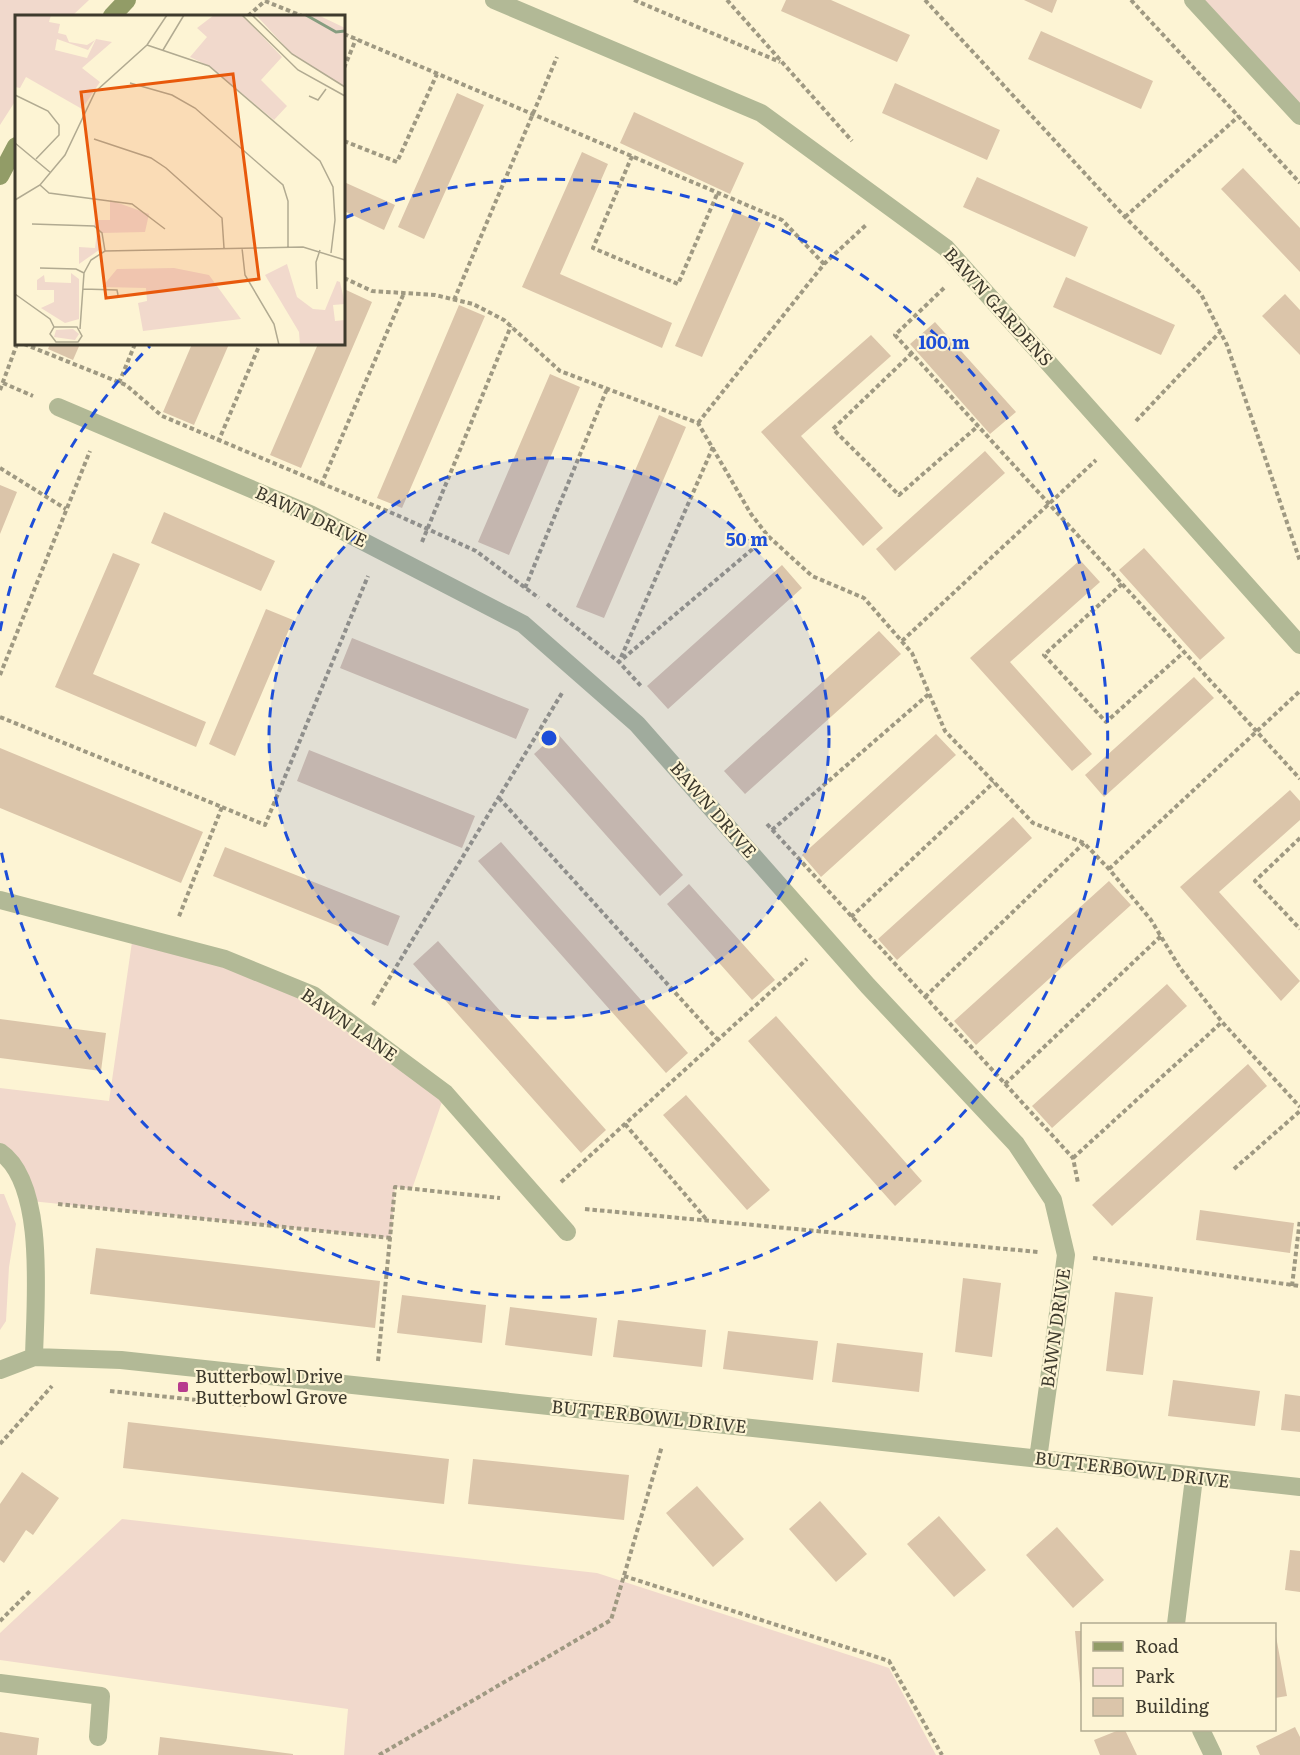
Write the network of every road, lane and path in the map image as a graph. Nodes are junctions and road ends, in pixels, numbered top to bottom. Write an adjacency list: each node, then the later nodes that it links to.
1 (127, 0): 9 (street)
2 (494, 0): 12 (street, BAWN GARDENS)
3 (634, 0): 15 (path)
4 (727, 0): 15 (path)
5 (925, 0): 29 (path)
6 (1131, 0): 19 (path)
7 (1193, 0): 20 (street)
8 (266, 1): 10 (path); 11 (path)
9 (113, 15)
10 (249, 15)
11 (300, 15)
12 (568, 32): 18 (path); 28 (street, BAWN GARDENS)
13 (345, 34): 14 (path)
14 (356, 39): 16 (path); 17 (path)
15 (782, 63): 22 (path)
16 (345, 66)
17 (437, 74): 18 (path); 21 (path)
18 (533, 114): 24 (path); 34 (path)
19 (1239, 116): 26 (path); 29 (path)
20 (1300, 116)
21 (345, 141)
22 (852, 142)
23 (15, 148): 25 (street)
24 (632, 156): 27 (path); 27 (path)
25 (0, 176)
26 (1300, 183)
27 (718, 192): 30 (path)
28 (887, 206): 30 (path); 31 (street, BAWN GARDENS)
29 (1125, 217): 36 (path)
30 (824, 264): 45 (path)
31 (965, 269): 40 (path); 49 (street, BAWN GARDENS)
32 (345, 278): 33 (path)
33 (404, 293): 34 (path); 52 (path)
34 (454, 300): 35 (path)
35 (511, 326): 42 (path); 55 (path)
36 (1220, 332): 49 (path); 58 (path)
37 (16, 345): 43 (path)
38 (135, 345): 41 (path)
39 (260, 345): 48 (path)
40 (912, 353): 47 (path); 47 (path)
41 (119, 383)
42 (607, 389): 45 (path); 60 (path)
43 (0, 390)
44 (58, 407): 46 (street, BAWN DRIVE)
45 (698, 423): 50 (path)
46 (101, 425): 54 (path); 57 (street, BAWN DRIVE)
47 (978, 426): 53 (path)
48 (218, 440)
49 (1118, 440): 53 (path); 62 (street, BAWN GARDENS)
50 (712, 447): 56 (path); 56 (path)
51 (0, 468): 54 (path)
52 (322, 483)
53 (1050, 503): 59 (path); 61 (path)
54 (66, 509): 65 (path)
55 (428, 528)
56 (768, 536): 61 (path)
57 (379, 549): 64 (street, BAWN DRIVE); 73 (path)
58 (1300, 561)
59 (1122, 584): 63 (path); 63 (path)
60 (525, 588)
61 (902, 641): 67 (path)
62 (1300, 645)
63 (1184, 652): 69 (path)
64 (576, 670): 72 (path); 82 (street, BAWN DRIVE)
65 (0, 675)
66 (1300, 691): 69 (path)
67 (930, 693): 71 (path); 74 (path)
68 (0, 717): 73 (path)
69 (1256, 732): 70 (path); 77 (path)
70 (1300, 779)
71 (994, 782): 76 (path); 79 (path)
72 (498, 798): 86 (path); 87 (path)
73 (222, 807): 83 (path)
74 (772, 830)
75 (1300, 838): 80 (path)
76 (1084, 843): 77 (path); 84 (path)
77 (1109, 869): 81 (path)
78 (0, 900): 83 (street, BAWN LANE)
79 (851, 917)
80 (1300, 929)
81 (1161, 936): 85 (path); 88 (path)
82 (828, 940): 87 (path); 100 (street, BAWN DRIVE)
83 (168, 944): 86 (street, BAWN LANE)
84 (925, 996)
85 (1222, 1022): 89 (path); 92 (path)
86 (358, 1029): 95 (street, BAWN LANE)
87 (718, 1040): 90 (path)
88 (1005, 1084)
89 (1300, 1109): 93 (path)
90 (625, 1124): 95 (path); 96 (path)
91 (0, 1152): 94 (street)
92 (1073, 1158)
93 (1234, 1169)
94 (31, 1201): 99 (path); 103 (street)
95 (538, 1202): 96 (path); 98 (street, BAWN LANE); 99 (path)
96 (706, 1220): 100 (path)
97 (1300, 1220): 101 (path)
98 (567, 1232)
99 (391, 1238): 106 (path)
100 (1066, 1255): 101 (path); 109 (street, BAWN DRIVE)
101 (1292, 1286): 102 (path)
102 (1300, 1286)
103 (34, 1357): 104 (street, BUTTERBOWL DRIVE); 105 (street, BUTTERBOWL DRIVE)
104 (76, 1358): 106 (street, BUTTERBOWL DRIVE); 108 (path)
105 (0, 1370)
106 (375, 1387): 107 (street, BUTTERBOWL DRIVE)
107 (670, 1419): 109 (street, BUTTERBOWL DRIVE); 112 (path)
108 (0, 1444)
109 (1038, 1459): 110 (street, BUTTERBOWL DRIVE)
110 (1194, 1478): 111 (street, BUTTERBOWL DRIVE); 115 (street)
111 (1300, 1487)
112 (624, 1576): 119 (path); 120 (path)
113 (31, 1590): 114 (path)
114 (0, 1621)
115 (1176, 1623)
116 (0, 1683): 118 (street)
117 (1201, 1731): 121 (street)
118 (98, 1737)
119 (379, 1755)
120 (942, 1755)
121 (1213, 1755)

